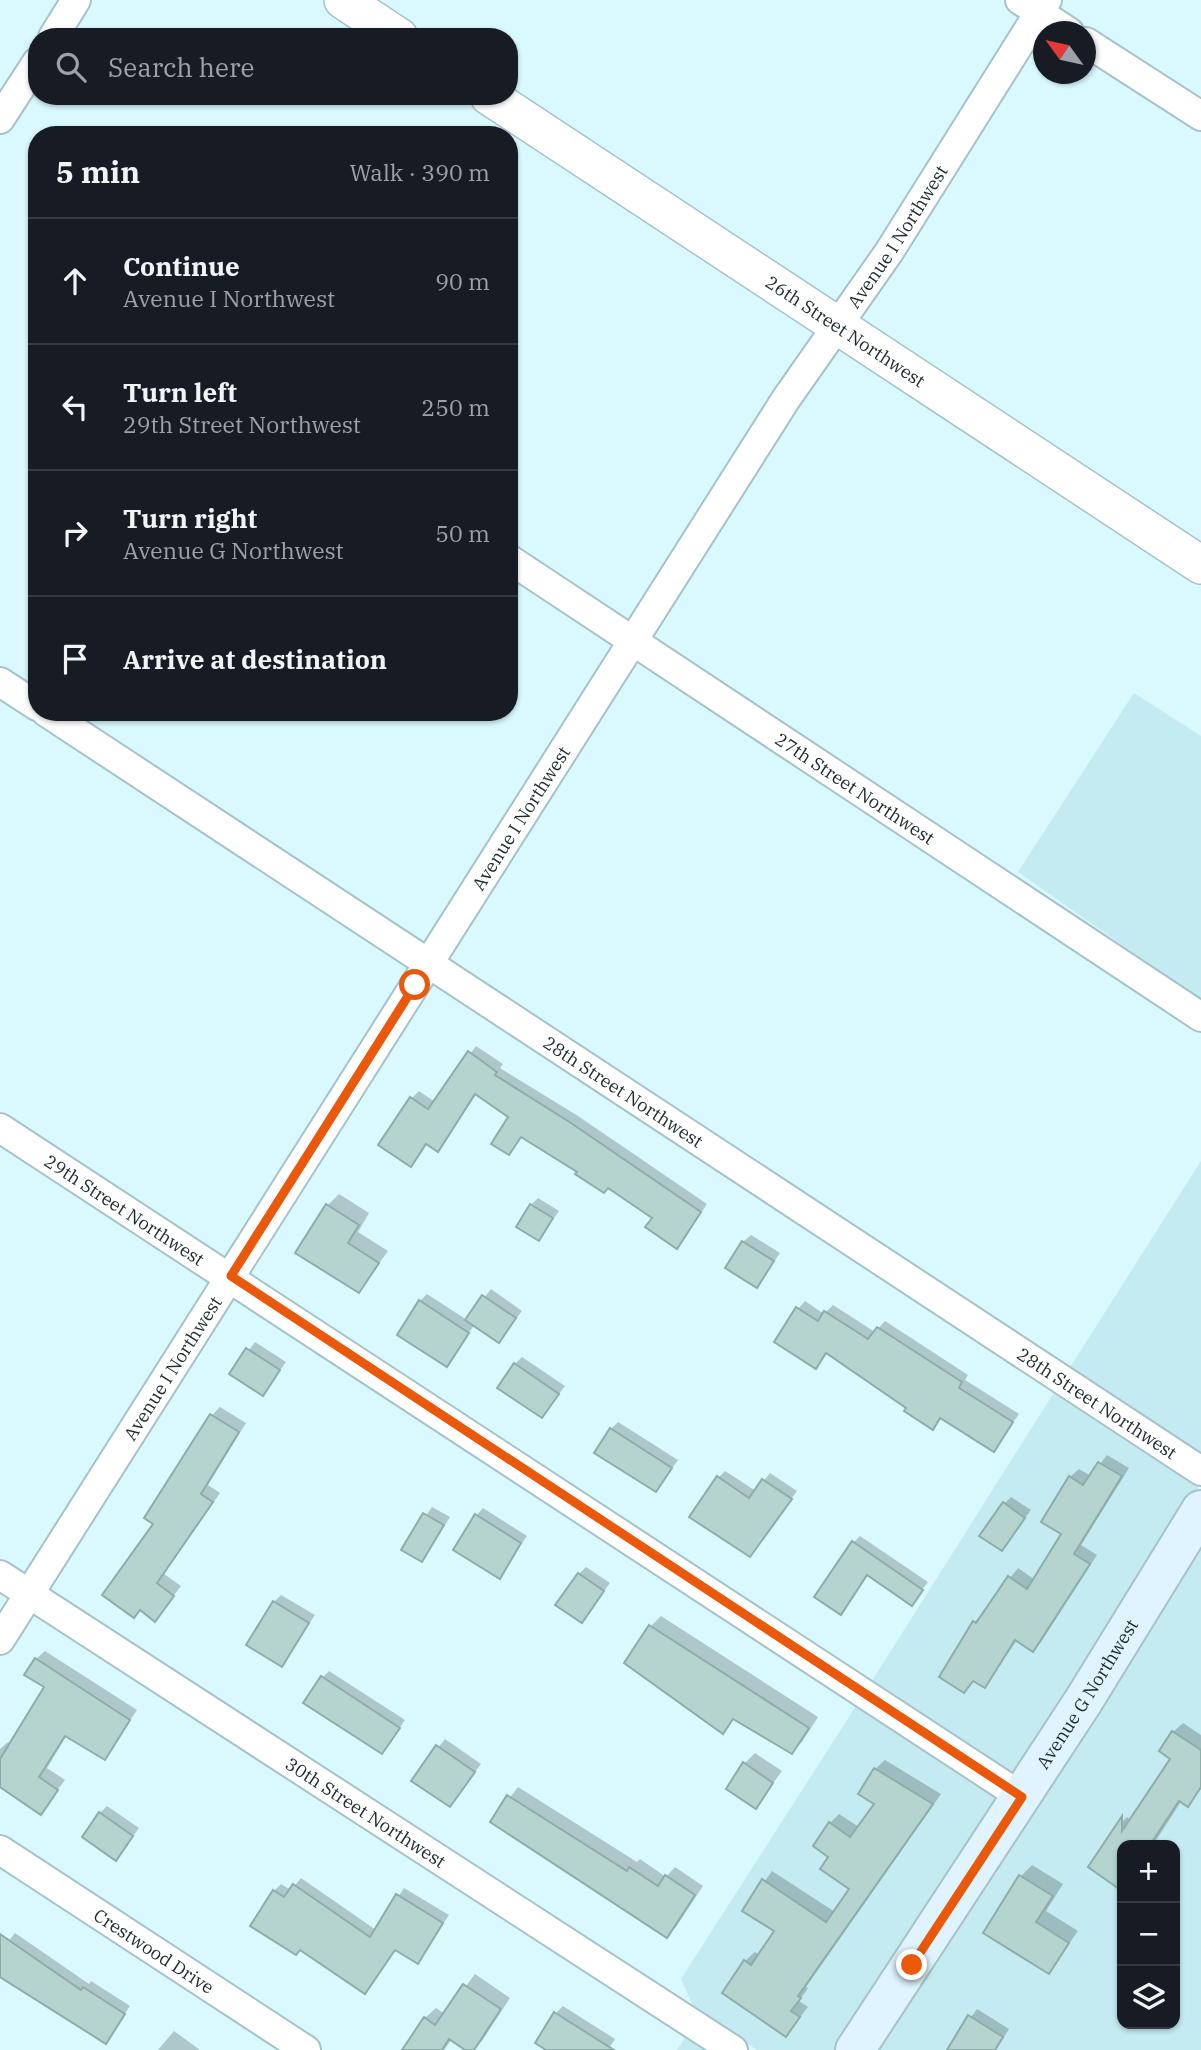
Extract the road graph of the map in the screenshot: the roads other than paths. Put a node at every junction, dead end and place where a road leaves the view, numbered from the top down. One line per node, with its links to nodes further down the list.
1 (76, 0): 5 (street)
2 (343, 0): 6 (street)
3 (1035, 4): 4 (street); 12 (street, Avenue I Northwest)
4 (1056, 21)
5 (59, 28)
6 (385, 28)
7 (1096, 48): 10 (street)
8 (28, 76): 11 (street)
9 (503, 105): 12 (street, 26th Street Northwest)
10 (1201, 116)
11 (0, 119)
12 (839, 326): 14 (street, 26th Street Northwest); 15 (street, Avenue I Northwest)
13 (518, 565): 15 (street, 27th Street Northwest)
14 (1201, 565)
15 (633, 642): 19 (street, Avenue I Northwest); 20 (street, 27th Street Northwest)
16 (0, 682): 17 (street)
17 (28, 700)
18 (60, 721): 19 (street, 28th Street Northwest)
19 (430, 963): 22 (street, Avenue I Northwest); 23 (street, 28th Street Northwest)
20 (1201, 1017)
21 (0, 1128): 22 (street, 29th Street Northwest)
22 (231, 1276): 26 (street, Avenue I Northwest); 28 (street, 29th Street Northwest)
23 (1201, 1471)
24 (1201, 1510): 28 (main road, Avenue G Northwest)
25 (0, 1575): 26 (street, 30th Street Northwest)
26 (29, 1594): 27 (street, Avenue I Northwest); 31 (street, 30th Street Northwest)
27 (0, 1640)
28 (1022, 1797): 32 (main road, Avenue G Northwest)
29 (0, 1850): 30 (street, Crestwood Drive)
30 (306, 2050)
31 (733, 2050)
32 (856, 2050)

